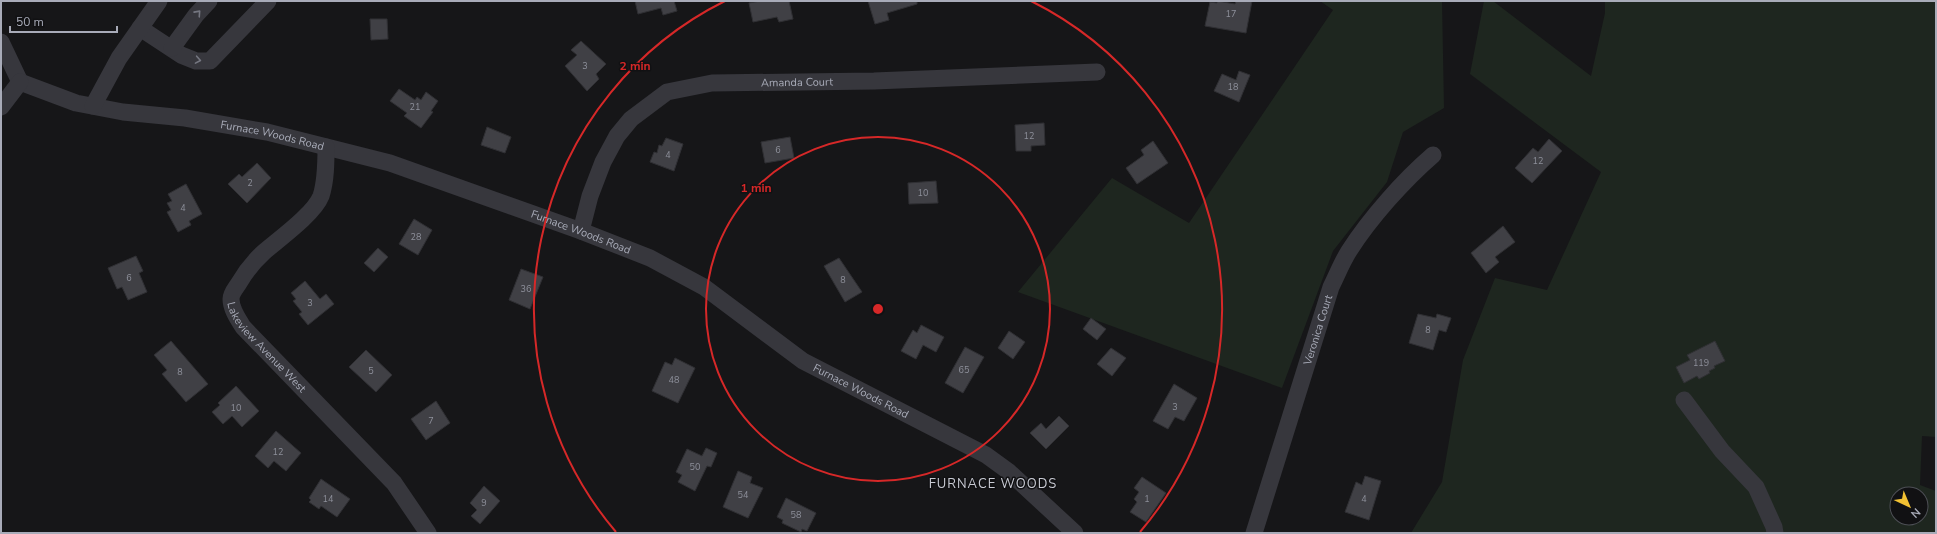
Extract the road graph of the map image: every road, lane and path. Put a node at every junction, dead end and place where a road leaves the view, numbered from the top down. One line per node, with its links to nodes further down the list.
1 (159, 1): 4 (street)
2 (209, 1): 6 (street, one-way to 2)
3 (268, 1): 6 (street, one-way to 3)
4 (140, 28): 6 (street); 9 (street)
5 (1, 42): 8 (street)
6 (172, 48)
7 (1097, 72): 13 (street, Amanda Court)
8 (20, 82): 9 (street, Furnace Woods Road); 10 (street)
9 (93, 106): 11 (street, Furnace Woods Road)
10 (1, 107)
11 (326, 147): 13 (street, Furnace Woods Road); 15 (street, Lakeview Avenue West)
12 (1433, 155): 17 (street, Veronica Court)
13 (581, 231): 16 (street, Furnace Woods Road)
14 (1684, 400): 18 (street)
15 (428, 533)
16 (1075, 533)
17 (1254, 533)
18 (1774, 533)

